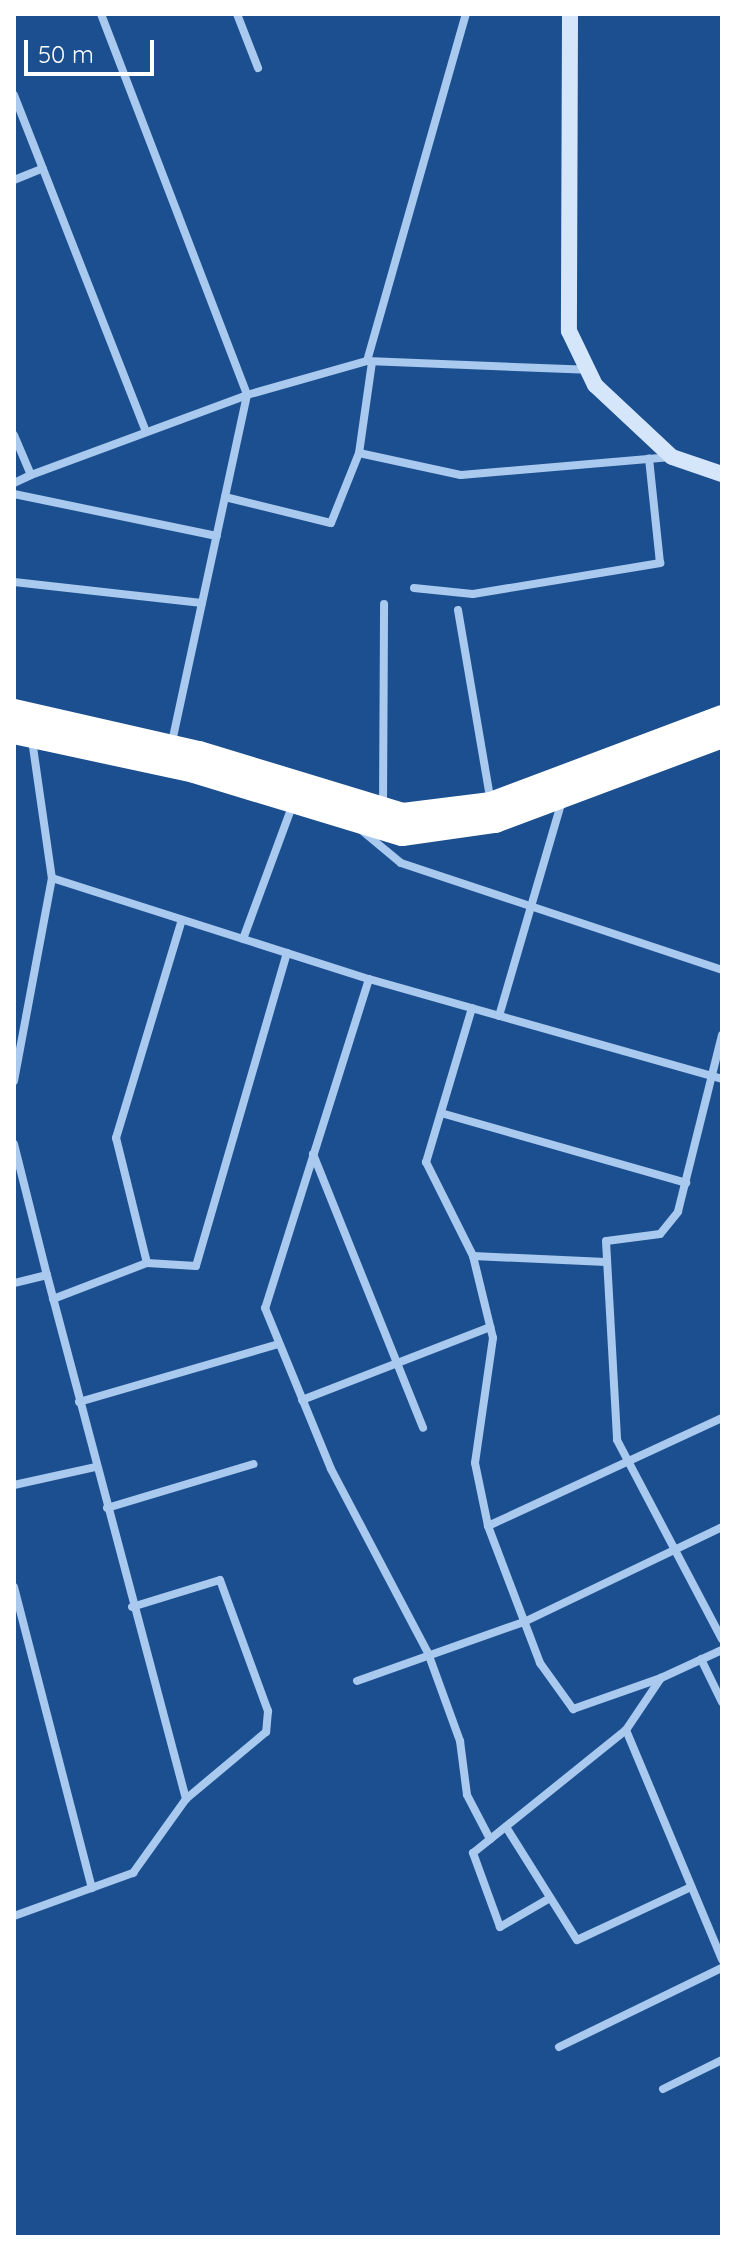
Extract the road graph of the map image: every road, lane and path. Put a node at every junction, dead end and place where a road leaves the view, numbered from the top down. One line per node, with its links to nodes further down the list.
1 (101, 14): 11 (street)
2 (237, 14): 5 (street)
3 (466, 14): 9 (street)
4 (570, 14): 10 (street)
5 (258, 68)
6 (14, 95): 7 (street)
7 (43, 168): 8 (street); 12 (street)
8 (14, 180)
9 (370, 362): 10 (street); 11 (street); 14 (street)
10 (588, 370): 15 (street)
11 (247, 395): 12 (street); 21 (street)
12 (146, 432): 18 (street)
13 (14, 435): 18 (street)
14 (359, 453): 16 (street); 21 (street)
15 (672, 457): 16 (street); 17 (street)
16 (649, 459): 24 (street)
17 (722, 474)
18 (31, 475): 19 (street)
19 (14, 483)
20 (14, 494): 22 (street)
21 (225, 497): 22 (street)
22 (217, 536): 25 (street)
23 (14, 582): 25 (street)
24 (414, 588)
25 (202, 603): 31 (street)
26 (384, 604): 35 (street)
27 (458, 610): 34 (street)
28 (722, 717): 34 (highway)
29 (24, 724): 31 (highway); 33 (highway); 37 (street)
30 (722, 736): 32 (highway)
31 (171, 747): 35 (highway)
32 (562, 799): 36 (highway); 38 (street)
33 (294, 802): 36 (highway); 40 (street)
34 (491, 804): 35 (highway)
35 (383, 810)
36 (347, 819): 38 (street)
37 (52, 878): 39 (street); 48 (street)
38 (532, 907): 42 (street); 45 (street)
39 (182, 920): 40 (street); 55 (street)
40 (243, 939): 41 (street)
41 (287, 953): 43 (street); 55 (street)
42 (722, 970)
43 (369, 979): 44 (street); 51 (street)
44 (472, 1008): 45 (street); 49 (street)
45 (499, 1016): 47 (street)
46 (722, 1035): 47 (street)
47 (717, 1078): 52 (street)
48 (14, 1081)
49 (441, 1113): 52 (street); 53 (street)
50 (14, 1144): 56 (street)
51 (313, 1153): 60 (street); 61 (street)
52 (686, 1183): 54 (street)
53 (473, 1256): 54 (street); 59 (street)
54 (606, 1262): 66 (street)
55 (147, 1263): 58 (street)
56 (47, 1275): 57 (street); 58 (street)
57 (14, 1283)
58 (53, 1299): 63 (street)
59 (490, 1327): 61 (street); 71 (street)
60 (278, 1344): 62 (street); 63 (street)
61 (397, 1362): 62 (street); 65 (street)
62 (302, 1400): 80 (street)
63 (79, 1402): 68 (street)
64 (722, 1418): 66 (street)
65 (423, 1428)
66 (626, 1459): 71 (street); 73 (street)
67 (254, 1464): 70 (street)
68 (96, 1467): 69 (street); 70 (street)
69 (14, 1485)
70 (107, 1508): 76 (street)
71 (488, 1526): 77 (street)
72 (722, 1527): 73 (street)
73 (673, 1550): 77 (street); 78 (street)
74 (222, 1575): 76 (street)
75 (14, 1587): 90 (street)
76 (131, 1605): 86 (street); 86 (street)
77 (524, 1622): 80 (street); 82 (street)
78 (722, 1639)
79 (722, 1650): 81 (street)
80 (428, 1653): 83 (street); 88 (street)
81 (701, 1659): 82 (street); 84 (street)
82 (661, 1678): 85 (street)
83 (357, 1681)
84 (722, 1702)
85 (626, 1730): 87 (street); 89 (street)
86 (186, 1799): 90 (street)
87 (506, 1827): 88 (street); 91 (street)
88 (490, 1839): 91 (street)
89 (691, 1887): 91 (street); 93 (street)
90 (92, 1888): 92 (street)
91 (550, 1898)
92 (14, 1916)
93 (718, 1946): 94 (street)
94 (722, 1960)
95 (722, 1968): 96 (street)
96 (559, 2047)
97 (722, 2060): 98 (street)
98 (663, 2089)

